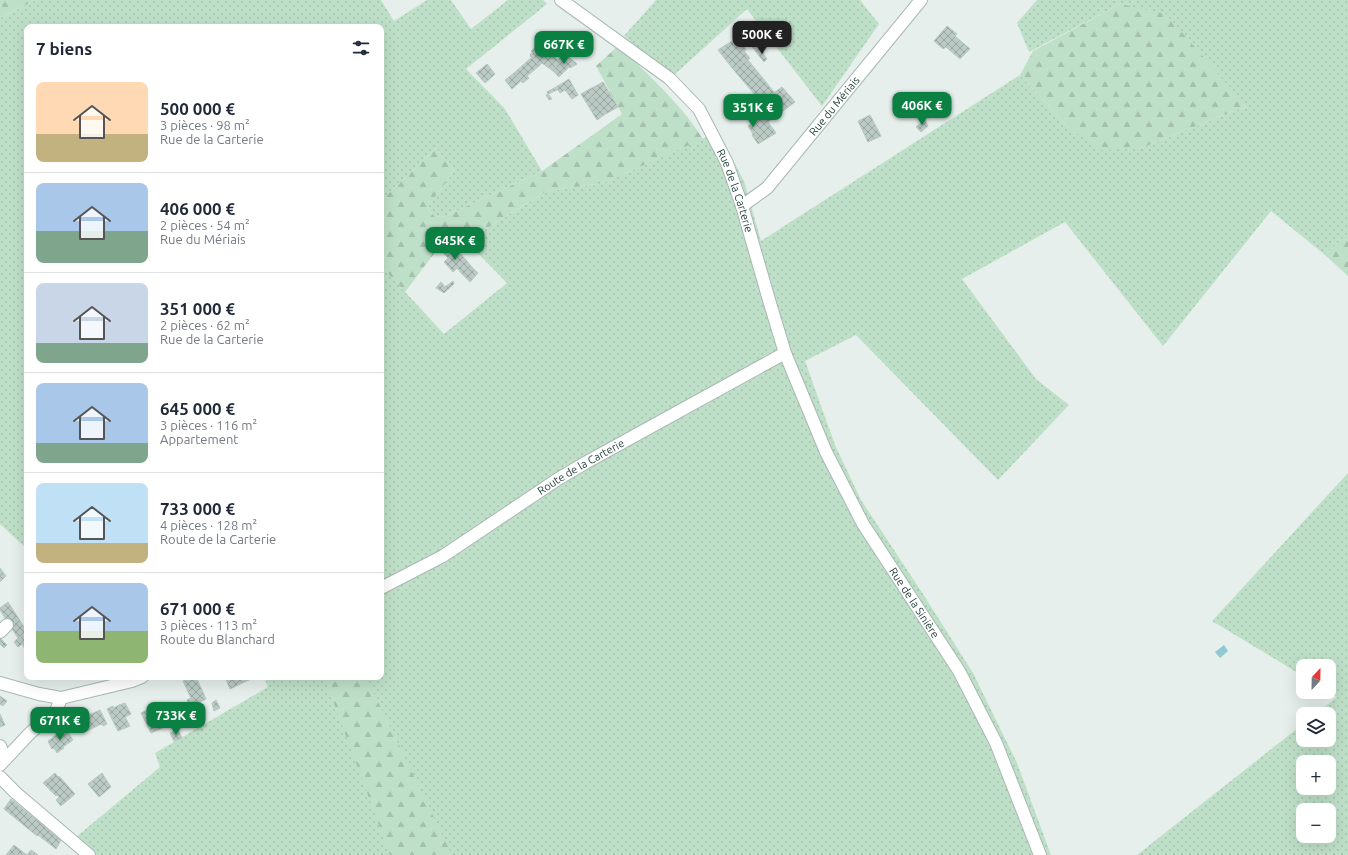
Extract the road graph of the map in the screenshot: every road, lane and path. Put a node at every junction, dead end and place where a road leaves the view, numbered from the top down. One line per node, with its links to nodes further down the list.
1 (562, 0): 3 (street, Rue de la Carterie)
2 (921, 0): 3 (street, Rue du Mériais)
3 (742, 206): 4 (street, Rue de la Carterie)
4 (785, 353): 5 (street, Route de la Carterie); 13 (street, Rue de la Sinière)
5 (384, 586)
6 (134, 680): 8 (street)
7 (0, 683): 8 (street)
8 (61, 698): 10 (street)
9 (0, 746): 10 (street)
10 (3, 761)
11 (0, 777): 12 (street)
12 (89, 855)
13 (1040, 855)

